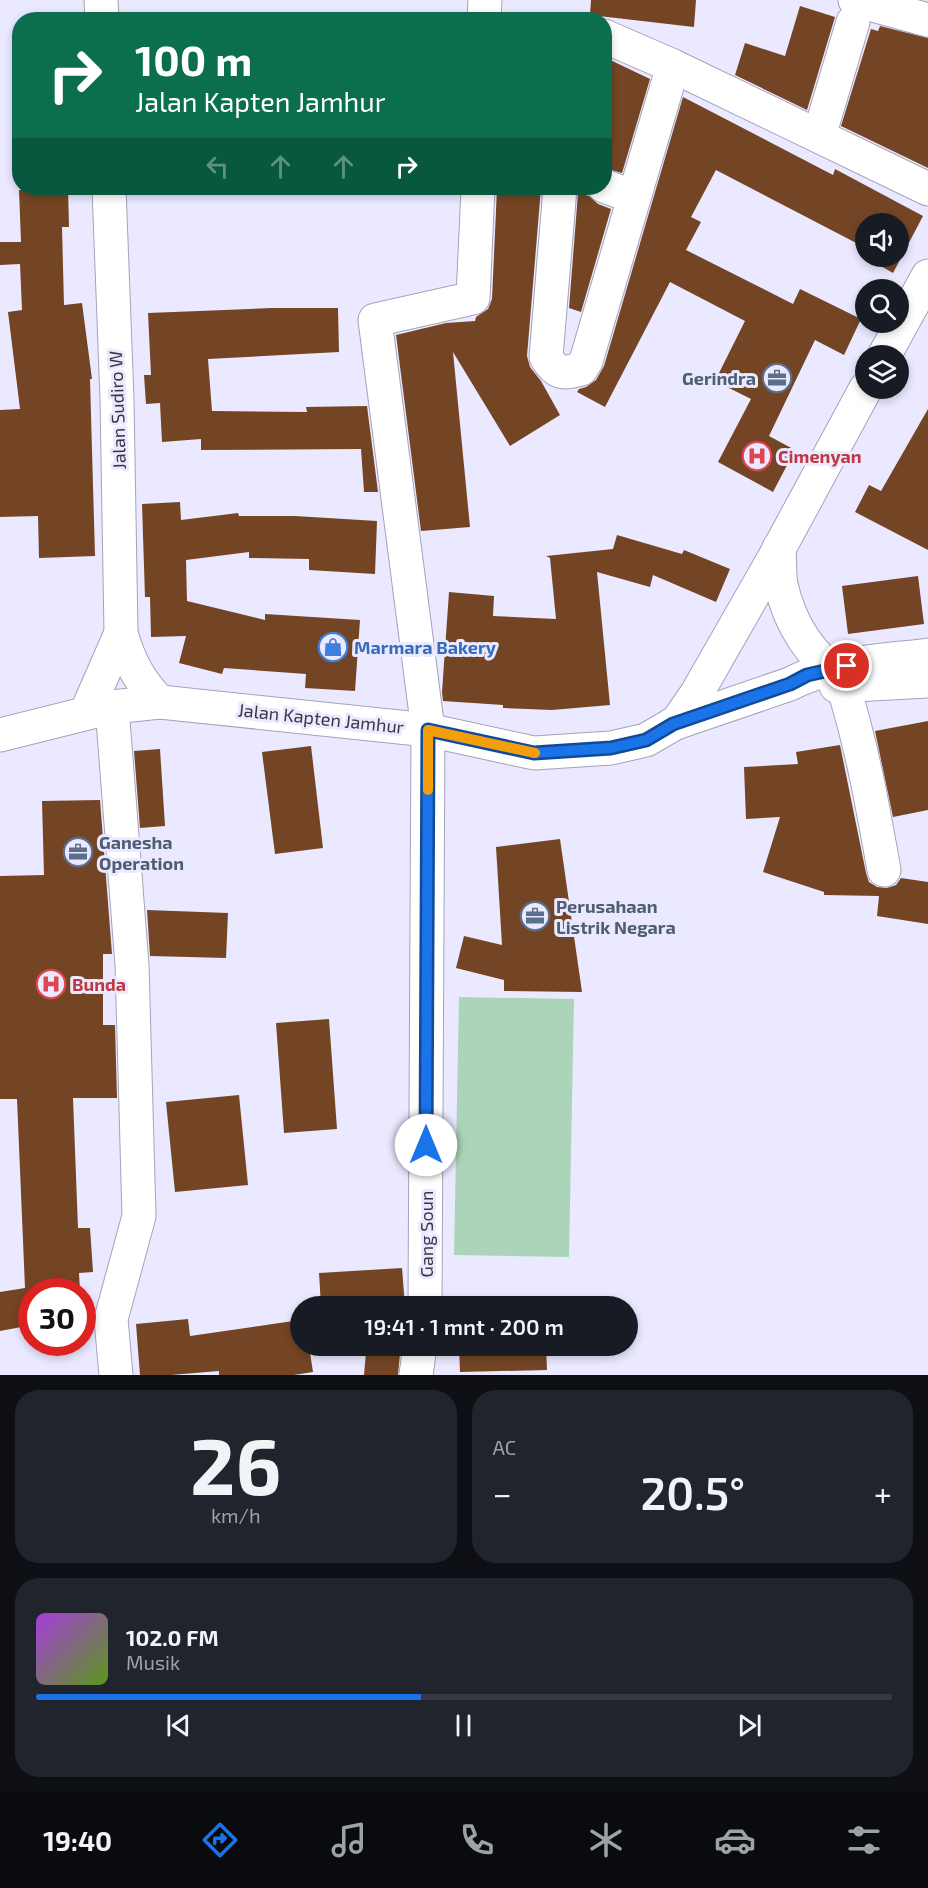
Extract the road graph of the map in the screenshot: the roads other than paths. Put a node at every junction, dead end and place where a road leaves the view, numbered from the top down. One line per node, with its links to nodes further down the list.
1 (854, 11): 2 (street); 5 (street)
2 (928, 20)
3 (612, 39): 4 (street)
4 (673, 66): 5 (street); 7 (street)
5 (819, 136): 6 (street)
6 (928, 189)
7 (619, 191): 10 (street)
8 (109, 195): 15 (street, Jalan Sudiro W)
9 (478, 195): 22 (street, Gang Soun)
10 (559, 195)
11 (928, 276): 12 (street)
12 (890, 345)
13 (860, 399): 14 (street, Jalan Kapten Jamhur)
14 (779, 548): 17 (street); 21 (street, Jalan Kapten Jamhur)
15 (121, 633): 19 (street); 20 (street)
16 (928, 655): 17 (street, Jalan Kapten Jamhur)
17 (843, 681): 18 (street, Jalan Kapten Jamhur); 21 (street, Jalan Kapten Jamhur); 24 (street)
18 (928, 681)
19 (160, 702): 20 (street, Jalan Kapten Jamhur); 22 (street, Jalan Kapten Jamhur)
20 (99, 710): 23 (street, Jalan Kapten Jamhur); 27 (street)
21 (673, 724): 22 (street, Jalan Kapten Jamhur)
22 (428, 730): 25 (street, Gang Soun)
23 (0, 735)
24 (884, 870)
25 (425, 1296)
26 (419, 1356): 28 (street)
27 (116, 1375)
28 (416, 1375)

